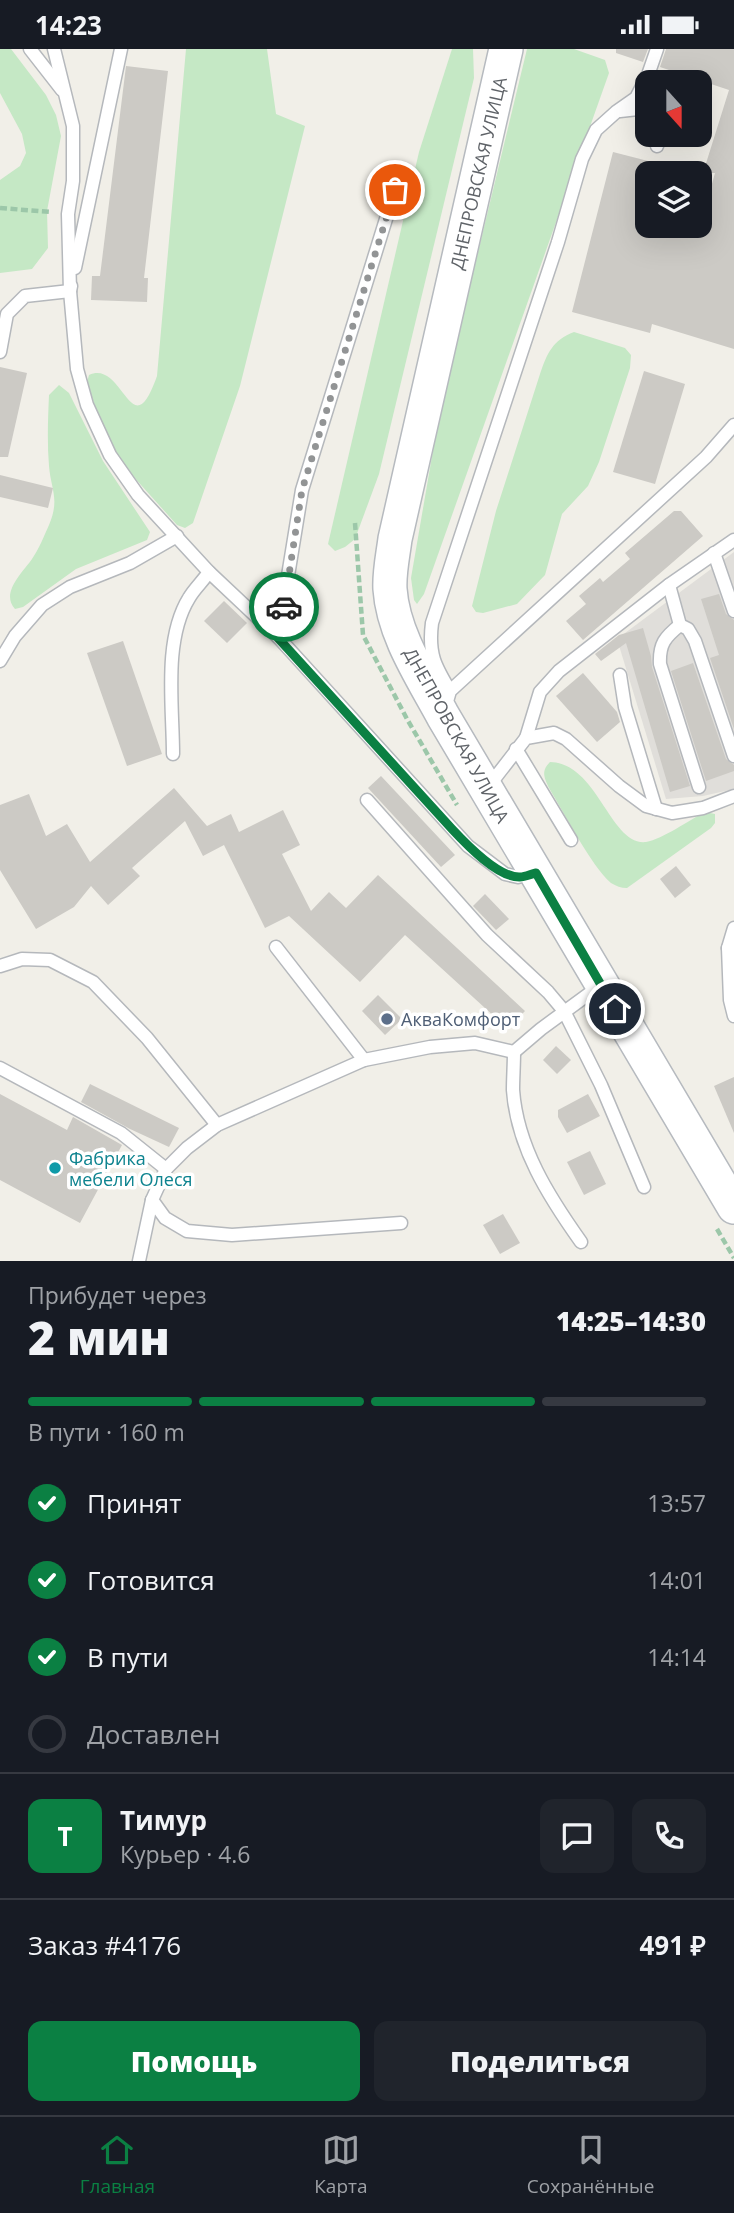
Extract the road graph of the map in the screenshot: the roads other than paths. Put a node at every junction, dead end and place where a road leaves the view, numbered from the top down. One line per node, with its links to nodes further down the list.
1 (30, 49): 6 (lane)
2 (54, 49): 6 (lane)
3 (121, 49): 10 (lane)
4 (506, 49): 23 (main road, ДНЕПРОВСКАЯ УЛИЦА)
5 (657, 49): 8 (lane)
6 (64, 93): 10 (lane)
7 (635, 109): 8 (lane)
8 (616, 112): 23 (lane)
9 (395, 190): 20 (lane)
10 (70, 291): 11 (lane); 13 (lane)
11 (0, 352)
12 (734, 425): 23 (lane)
13 (177, 536): 16 (lane); 21 (lane)
14 (734, 540): 15 (lane)
15 (714, 553): 17 (lane); 18 (lane)
16 (209, 572): 20 (lane); 26 (lane)
17 (669, 585): 19 (lane); 24 (lane)
18 (734, 611)
19 (680, 625): 27 (lane); 28 (lane)
20 (278, 638): 34 (lane)
21 (0, 661)
22 (620, 675): 32 (lane)
23 (446, 703): 29 (main road, ДНЕПРОВСКАЯ УЛИЦА)
24 (526, 738): 25 (lane); 32 (lane)
25 (516, 749): 29 (lane); 33 (lane)
26 (173, 754)
27 (734, 756)
28 (699, 787)
29 (487, 789): 34 (main road, ДНЕПРОВСКАЯ УЛИЦА)
30 (734, 796): 32 (lane)
31 (367, 800): 40 (lane)
32 (656, 809)
33 (571, 840)
34 (536, 873): 39 (main road, ДНЕПРОВСКАЯ УЛИЦА)
35 (734, 928): 37 (lane)
36 (276, 947): 43 (lane)
37 (731, 948): 41 (lane)
38 (0, 966): 45 (lane)
39 (601, 985): 40 (lane); 48 (main road, ДНЕПРОВСКАЯ УЛИЦА)
40 (564, 1011): 42 (lane); 47 (lane)
41 (734, 1016)
42 (514, 1052): 43 (lane); 51 (lane)
43 (365, 1060): 45 (lane)
44 (0, 1068): 46 (lane)
45 (217, 1125): 46 (lane)
46 (166, 1169): 49 (lane)
47 (643, 1187)
48 (732, 1198)
49 (152, 1200): 50 (lane); 52 (lane)
50 (401, 1223)
51 (581, 1242)
52 (139, 1261)

